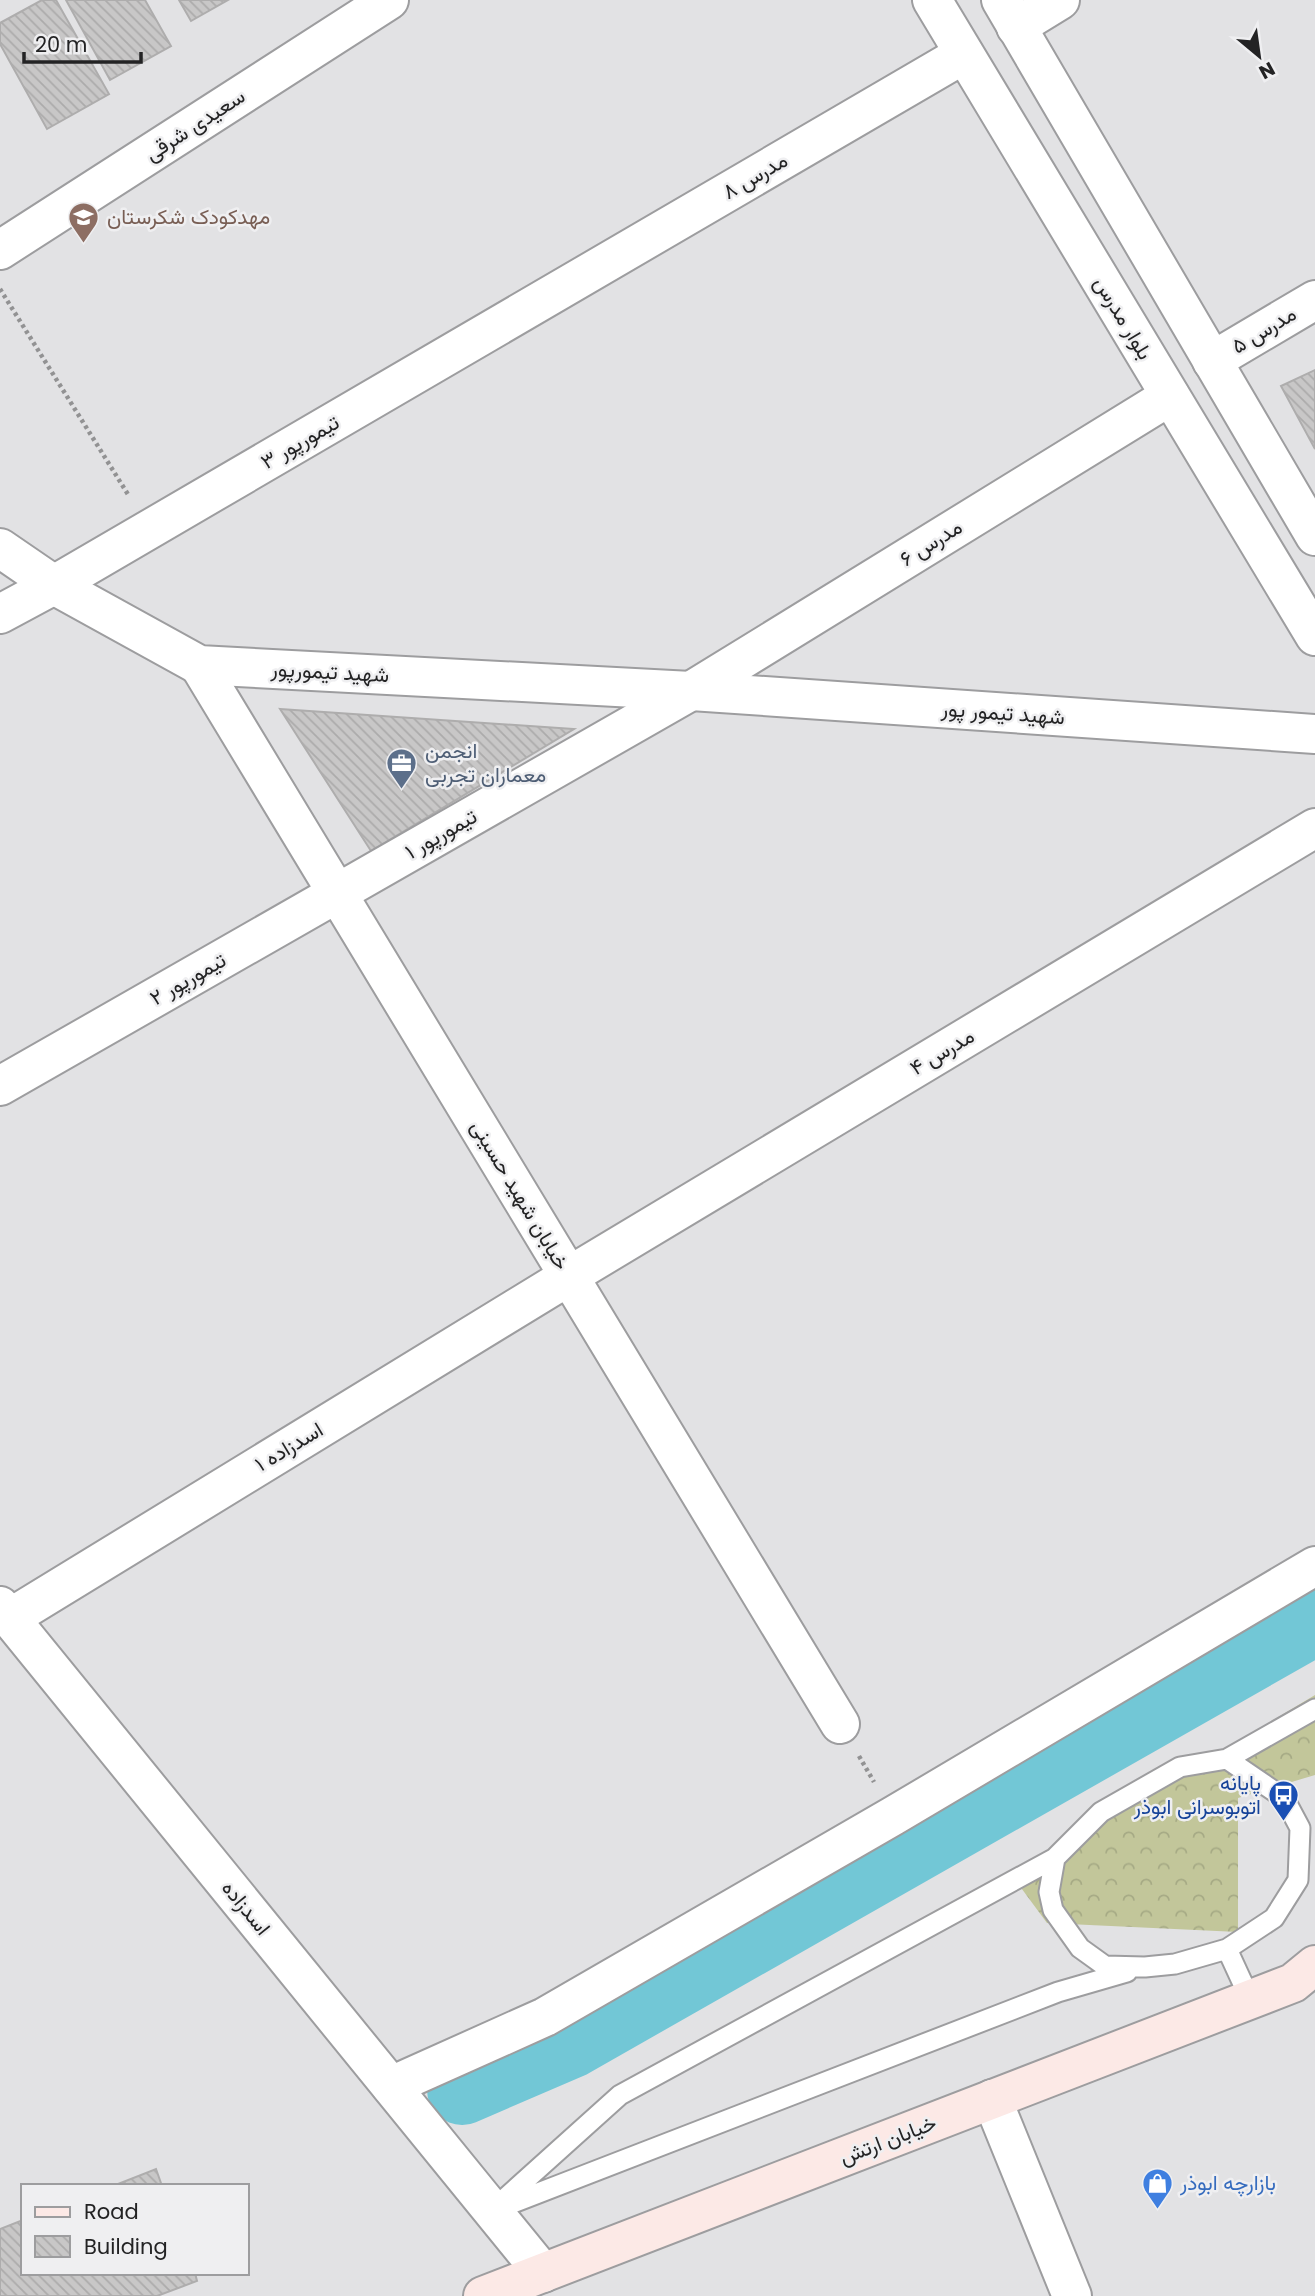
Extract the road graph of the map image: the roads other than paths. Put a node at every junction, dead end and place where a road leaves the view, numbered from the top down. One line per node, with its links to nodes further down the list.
1 (389, 0): 6 (street, سعیدی شرقی)
2 (932, 0): 5 (street, بلوار مدرس)
3 (1060, 0): 4 (street)
4 (1008, 13): 9 (street)
5 (964, 54): 7 (street, مدرس ۸); 10 (street, بلوار مدرس)
6 (0, 250)
7 (545, 299): 13 (street, تیمورپور ۳)
8 (1315, 300): 9 (street, مدرس ۵)
9 (1212, 361): 11 (street)
10 (1170, 396): 15 (street, بلوار مدرس); 17 (street, مدرس ۶)
11 (1315, 536)
12 (0, 548): 13 (street, شهید تیمورپور)
13 (54, 585): 14 (street, تیمورپور ۳); 16 (street, شهید تیمورپور)
14 (0, 614)
15 (1315, 636)
16 (199, 665): 17 (street, شهید تیمورپور); 20 (street, خیابان شهید حسینی)
17 (691, 691): 18 (street, شهید تیمور پور); 20 (street, تیمورپور ۱)
18 (1315, 734)
19 (1315, 828): 22 (street, مدرس ۴)
20 (337, 893): 21 (street, تیمورپور ۲); 22 (street, خیابان شهید حسینی)
21 (0, 1086)
22 (569, 1276): 24 (street, اسدزاده ۱); 26 (street, خیابان شهید حسینی)
23 (1315, 1566): 35 (street)
24 (5, 1612): 35 (street, اسدزاده)
25 (1315, 1709): 27 (lane)
26 (840, 1724)
27 (1227, 1759): 29 (lane); 30 (lane)
28 (1315, 1857): 30 (lane)
29 (1055, 1858): 32 (lane); 37 (lane)
30 (1298, 1880): 31 (lane)
31 (1227, 1949): 32 (lane); 34 (lane)
32 (1145, 1967): 37 (lane)
33 (1308, 1976): 34 (main road, خیابان ارتش)
34 (1250, 1999): 36 (main road, خیابان ارتش)
35 (391, 2086): 37 (street, اسدزاده)
36 (992, 2099): 38 (main road, خیابان ارتش); 40 (street)
37 (492, 2211): 38 (street, اسدزاده)
38 (543, 2273): 39 (main road, خیابان ارتش)
39 (483, 2296)
40 (1072, 2296)

